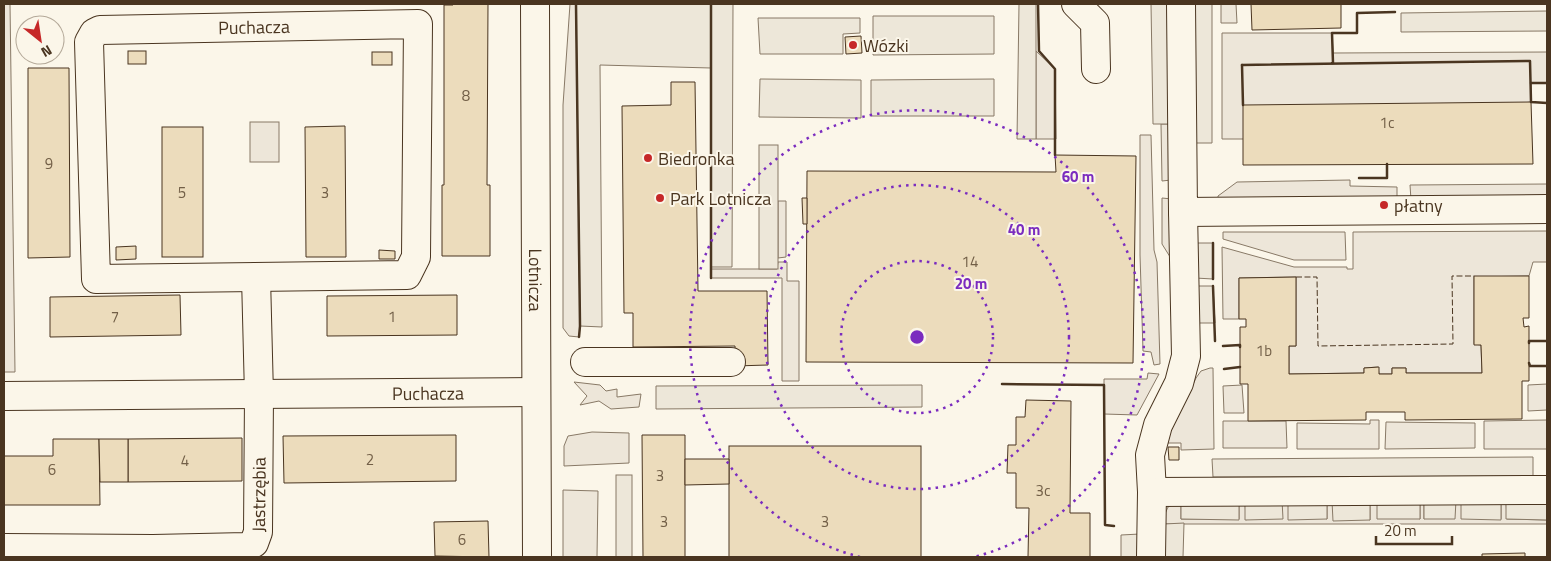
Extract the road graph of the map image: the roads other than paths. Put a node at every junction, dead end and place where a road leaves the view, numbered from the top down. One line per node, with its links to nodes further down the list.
1 (536, 4): 10 (street, Lotnicza)
2 (1076, 4): 4 (street)
3 (1181, 4): 6 (street)
4 (1096, 69)
5 (1547, 209): 6 (street)
6 (1183, 212): 14 (street)
7 (256, 278): 7 (street, Puchacza); 11 (street)
8 (585, 362): 9 (street)
9 (731, 362)
10 (536, 392): 11 (street, Puchacza); 17 (street, Lotnicza)
11 (259, 395): 12 (street, Puchacza); 16 (street, Jastrzębia)
12 (4, 396)
13 (1547, 490): 14 (street)
14 (1152, 492): 18 (street)
15 (4, 548): 16 (street)
16 (153, 553)
17 (537, 557)
18 (1152, 557)

